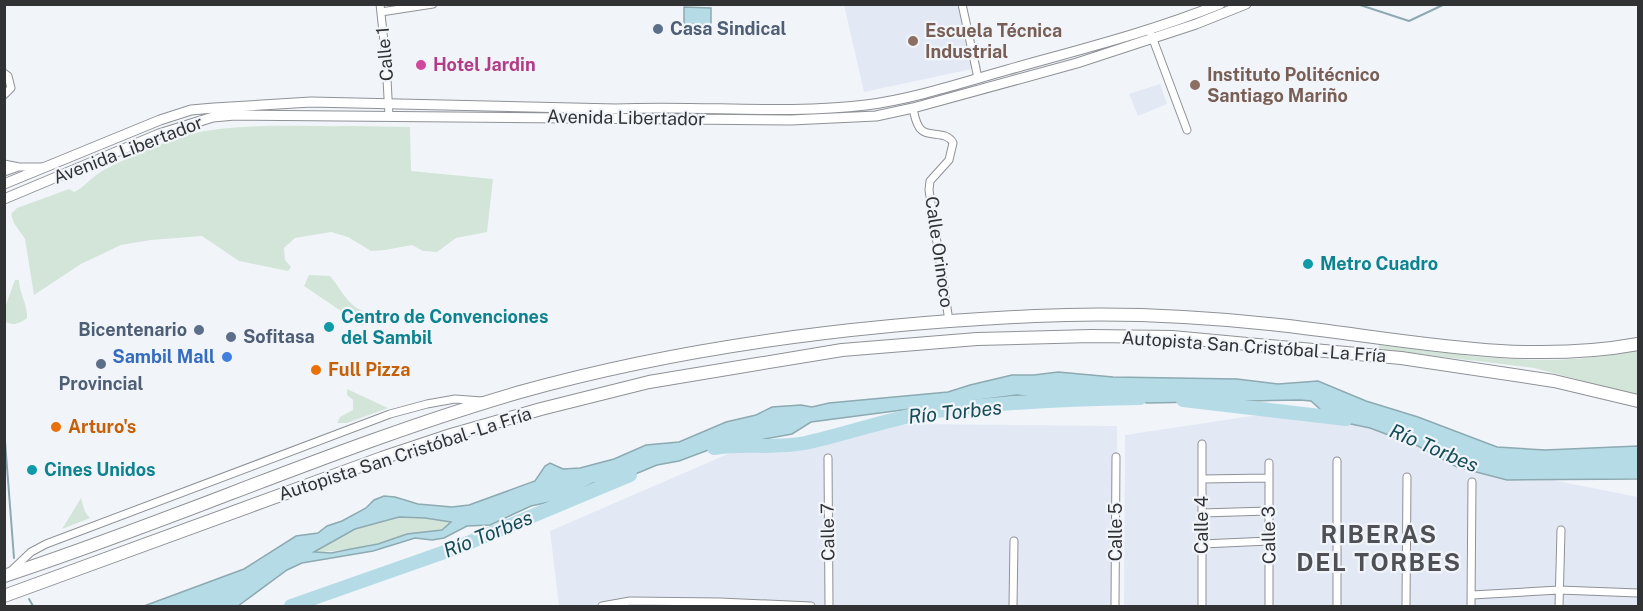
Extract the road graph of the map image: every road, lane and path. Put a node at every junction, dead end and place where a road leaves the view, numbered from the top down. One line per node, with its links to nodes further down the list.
1 (433, 4): 5 (street)
2 (962, 4): 8 (street)
3 (1220, 4): 6 (main road, Avenida Libertador)
4 (1246, 4): 6 (main road, Avenida Libertador)
5 (380, 8): 10 (street, Calle 1)
6 (1151, 34): 8 (main road, Avenida Libertador); 11 (main road, Avenida Libertador); 13 (street)
7 (4, 72): 9 (street)
8 (978, 78): 10 (main road, Avenida Libertador)
9 (4, 95)
10 (389, 104): 12 (street, Calle 1); 16 (main road, Avenida Libertador)
11 (912, 108): 12 (main road, Avenida Libertador); 20 (street, Calle Orinoco)
12 (389, 116): 19 (main road, Avenida Libertador)
13 (1187, 129)
14 (4, 164): 15 (street)
15 (18, 167): 16 (street); 17 (street)
16 (47, 167): 18 (main road, Avenida Libertador)
17 (4, 172)
18 (4, 184)
19 (4, 199)
20 (949, 321): 21 (highway, Autopista San Cristóbal - La Fría); 23 (highway, Autopista San Cristóbal - La Fría)
21 (1638, 344)
22 (1638, 401): 43 (highway, Autopista San Cristóbal - La Fría)
23 (490, 402): 39 (highway, Autopista San Cristóbal - La Fría); 39 (street)
24 (1202, 444): 31 (street, Calle 4)
25 (1116, 457): 48 (street, Calle 5)
26 (828, 458): 46 (street, Calle 7)
27 (1337, 461): 51 (street)
28 (1269, 463): 30 (street, Calle 3)
29 (1407, 477): 52 (street)
30 (1268, 478): 31 (street); 33 (street, Calle 3)
31 (1202, 479): 34 (street, Calle 4)
32 (1472, 482): 42 (street)
33 (1268, 511): 34 (street); 37 (street, Calle 3)
34 (1202, 513): 38 (street, Calle 4)
35 (1561, 530): 40 (street)
36 (1014, 541): 47 (street)
37 (1269, 542): 38 (street); 50 (street, Calle 3)
38 (1202, 544): 49 (street, Calle 4)
39 (5, 575)
40 (1559, 590): 41 (street); 42 (street); 54 (street)
41 (1638, 593)
42 (1472, 595): 53 (street)
43 (4, 596)
44 (602, 606): 45 (street)
45 (811, 606)
46 (829, 606)
47 (1013, 606)
48 (1115, 606)
49 (1202, 606)
50 (1269, 606)
51 (1337, 606)
52 (1406, 606)
53 (1471, 606)
54 (1559, 606)

